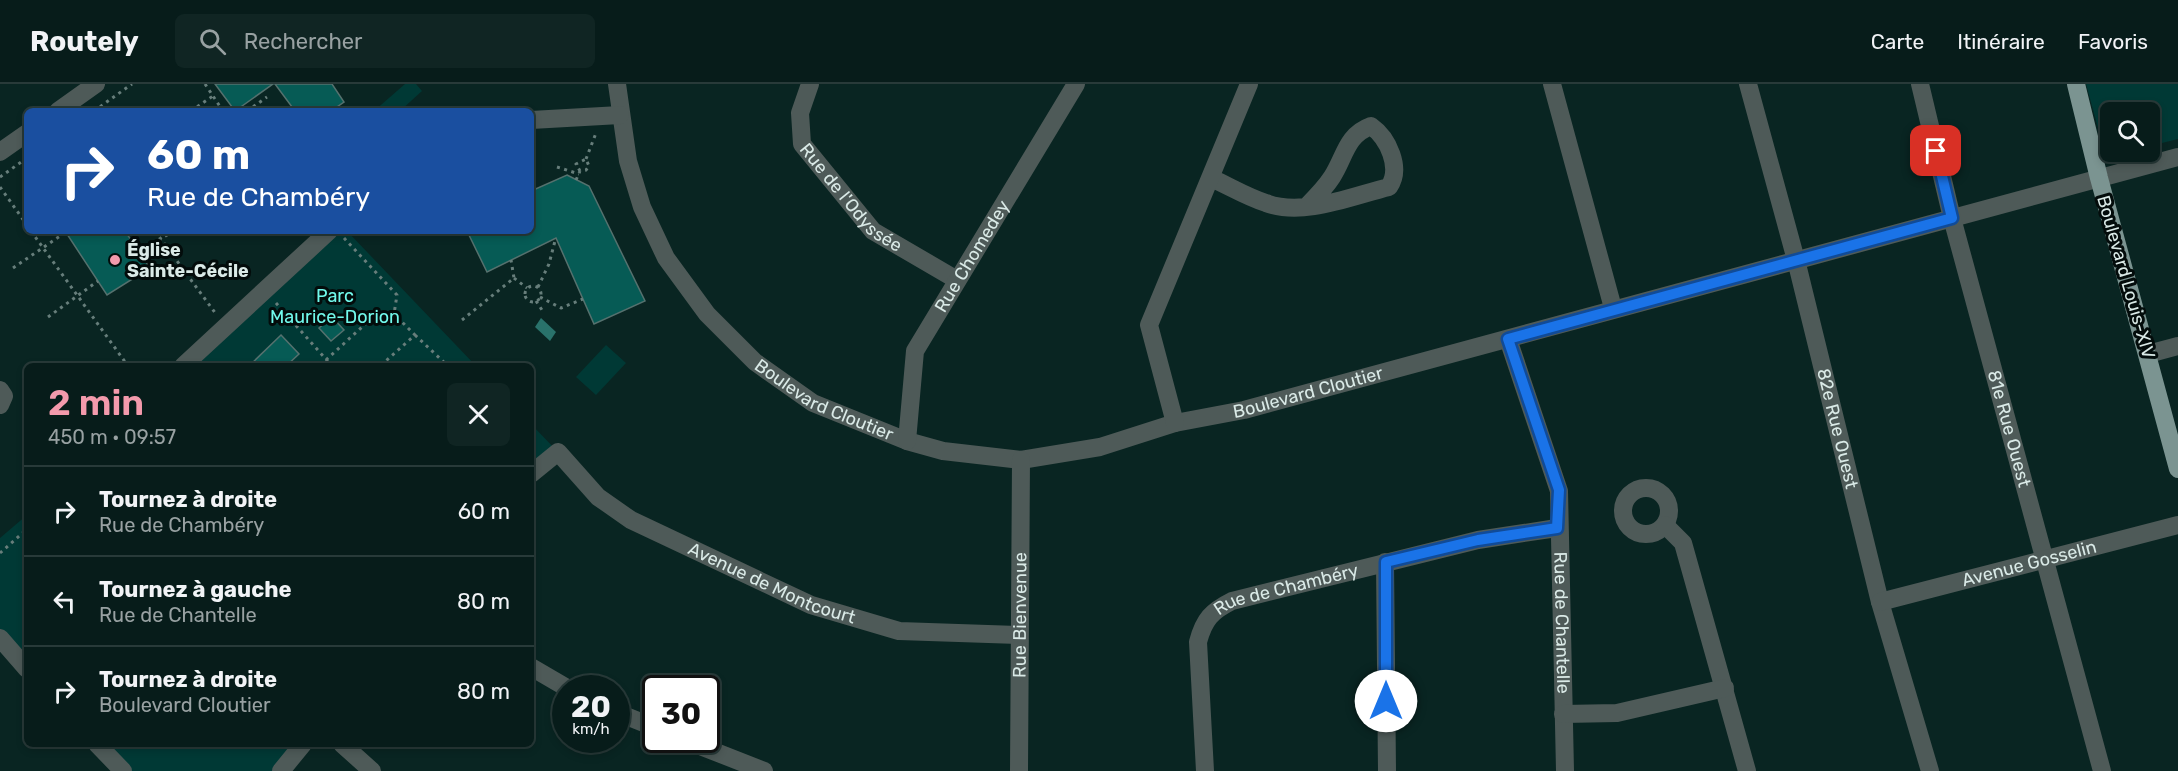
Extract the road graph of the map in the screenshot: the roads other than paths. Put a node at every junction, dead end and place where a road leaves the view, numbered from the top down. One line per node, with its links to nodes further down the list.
1 (96, 84): 10 (street)
2 (617, 84): 11 (street, Boulevard Cloutier)
3 (810, 84): 22 (street, Rue de l'Odyssée)
4 (1076, 84): 22 (street, Rue Chomedey)
5 (1249, 84): 16 (street)
6 (1552, 84): 23 (street)
7 (1748, 84): 21 (street, 82e Rue Ouest)
8 (1920, 84): 19 (street, 81e Rue Ouest)
9 (2076, 84): 17 (main road, Boulevard Louis-XIV)
10 (62, 108)
11 (612, 115): 12 (street); 31 (street, Boulevard Cloutier)
12 (534, 120)
13 (24, 135): 14 (street)
14 (0, 152)
15 (2178, 156): 17 (street, Boulevard Cloutier)
16 (1211, 178): 18 (street); 30 (street)
17 (2099, 178): 19 (street, Boulevard Cloutier); 26 (main road, Boulevard Louis-XIV)
18 (1307, 206): 18 (street)
19 (1952, 218): 21 (street, Boulevard Cloutier); 38 (street, 81e Rue Ouest)
20 (326, 234): 27 (street)
21 (1796, 260): 23 (street, Boulevard Cloutier); 40 (street, 82e Rue Ouest)
22 (957, 280): 31 (street, Rue Chomedey)
23 (1613, 308): 24 (street, Boulevard Cloutier)
24 (1508, 339): 30 (street, Boulevard Cloutier); 37 (street, Rue de Chantelle)
25 (2178, 346): 26 (street)
26 (2148, 354): 33 (main road, Boulevard Louis-XIV)
27 (186, 363)
28 (0, 390): 29 (street)
29 (0, 405)
30 (1175, 423): 32 (street, Boulevard Cloutier)
31 (907, 441): 32 (street, Boulevard Cloutier)
32 (1021, 460): 41 (street, Rue Bienvenue)
33 (2178, 469)
34 (534, 472): 41 (street, Avenue de Montcourt)
35 (1665, 525): 46 (street)
36 (2178, 525): 38 (street, Avenue Gosselin)
37 (1557, 528): 39 (street, Rue de Chambéry); 47 (street, Rue de Chantelle)
38 (2045, 559): 40 (street, Avenue Gosselin); 62 (street, 81e Rue Ouest)
39 (1386, 562): 57 (street, Rue de Chambéry); 58 (street)
40 (1880, 602): 61 (street, 82e Rue Ouest)
41 (1019, 635): 56 (street, Rue Bienvenue)
42 (0, 638): 43 (street)
43 (24, 666)
44 (534, 670): 45 (street)
45 (552, 680)
46 (1725, 688): 47 (street); 60 (street)
47 (1563, 714): 59 (street, Rue de Chantelle)
48 (100, 747): 52 (street)
49 (301, 747): 53 (street)
50 (345, 747): 54 (street)
51 (718, 753): 55 (street)
52 (123, 771)
53 (281, 771)
54 (372, 771)
55 (764, 771)
56 (1019, 771)
57 (1204, 771)
58 (1387, 771)
59 (1565, 771)
60 (1746, 771)
61 (1930, 771)
62 (2102, 771)

